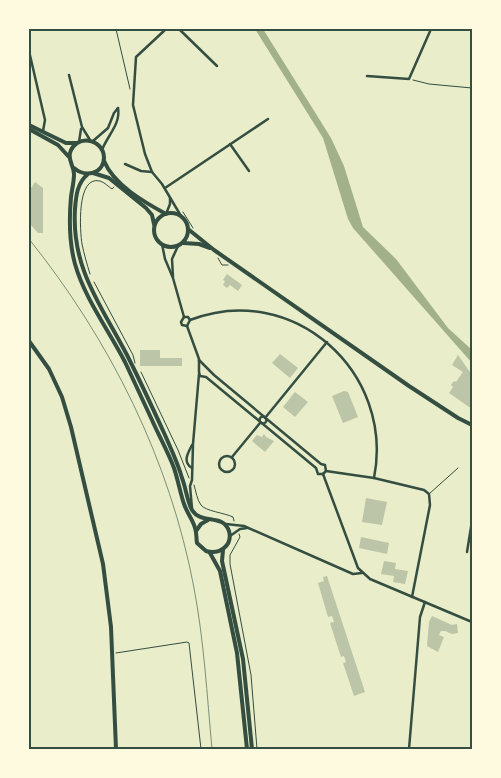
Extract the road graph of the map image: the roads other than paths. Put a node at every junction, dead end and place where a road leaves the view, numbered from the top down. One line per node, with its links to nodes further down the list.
1 (166, 29): 22 (street)
2 (179, 29): 5 (street)
3 (431, 29): 7 (street)
4 (29, 51): 12 (street)
5 (217, 66)
6 (69, 75): 10 (street)
7 (367, 76)
8 (268, 119): 15 (street)
9 (29, 125): 12 (main road)
10 (82, 127): 13 (street); 14 (street)
11 (29, 129): 17 (main road)
12 (43, 131): 14 (main road)
13 (92, 141): 14 (main road); 16 (main road); 16 (street)
14 (78, 142): 17 (main road)
15 (230, 144): 21 (street); 25 (street)
16 (102, 150): 18 (main road)
17 (70, 157): 20 (main road)
18 (104, 160): 23 (main road); 27 (main road)
19 (125, 164): 22 (street)
20 (74, 168): 24 (main road); 65 (main road)
21 (249, 171)
22 (152, 172): 25 (street)
23 (93, 173): 24 (main road); 29 (main road)
24 (88, 174): 60 (main road)
25 (165, 188): 26 (street)
26 (170, 196): 27 (street); 28 (street)
27 (166, 214): 28 (main road); 29 (main road)
28 (180, 216): 30 (main road)
29 (155, 226): 31 (main road)
30 (188, 229): 32 (main road); 33 (main road)
31 (162, 244): 32 (main road); 34 (street)
32 (180, 244): 33 (main road); 34 (street)
33 (214, 250): 49 (main road)
34 (173, 278): 35 (street)
35 (184, 317): 36 (street); 37 (street)
36 (190, 320): 37 (street); 39 (street)
37 (187, 326): 40 (street)
38 (29, 341): 74 (main road)
39 (327, 342): 47 (street); 58 (street)
40 (199, 359): 41 (street); 42 (street)
41 (206, 366): 42 (street); 43 (street)
42 (200, 368): 44 (street)
43 (210, 372): 45 (street); 47 (street)
44 (199, 374): 45 (street); 46 (street)
45 (206, 378): 46 (street); 48 (street)
46 (198, 386): 50 (street)
47 (265, 418): 48 (street); 52 (street)
48 (260, 423): 51 (street); 53 (street)
49 (472, 425)
50 (193, 444): 55 (street); 55 (street)
51 (232, 457): 51 (street)
52 (321, 464): 53 (street); 56 (street)
53 (316, 468): 57 (street)
54 (458, 468): 59 (lane)
55 (193, 469): 60 (street)
56 (326, 471): 57 (street); 58 (street)
57 (323, 474): 70 (street)
58 (374, 478): 59 (street)
59 (429, 494): 71 (street)
60 (192, 509): 61 (main road)
61 (208, 520): 63 (main road); 65 (main road)
62 (472, 521): 69 (street)
63 (225, 524): 64 (street); 66 (main road)
64 (251, 528): 66 (street); 70 (street)
65 (196, 531): 68 (main road)
66 (230, 537): 67 (main road)
67 (222, 550): 68 (main road); 76 (main road)
68 (210, 552): 75 (main road)
69 (467, 552)
70 (362, 573): 71 (street)
71 (412, 597): 72 (street)
72 (425, 602): 73 (street); 77 (street)
73 (472, 622)
74 (116, 749)
75 (247, 749)
76 (252, 749)
77 (409, 749)

